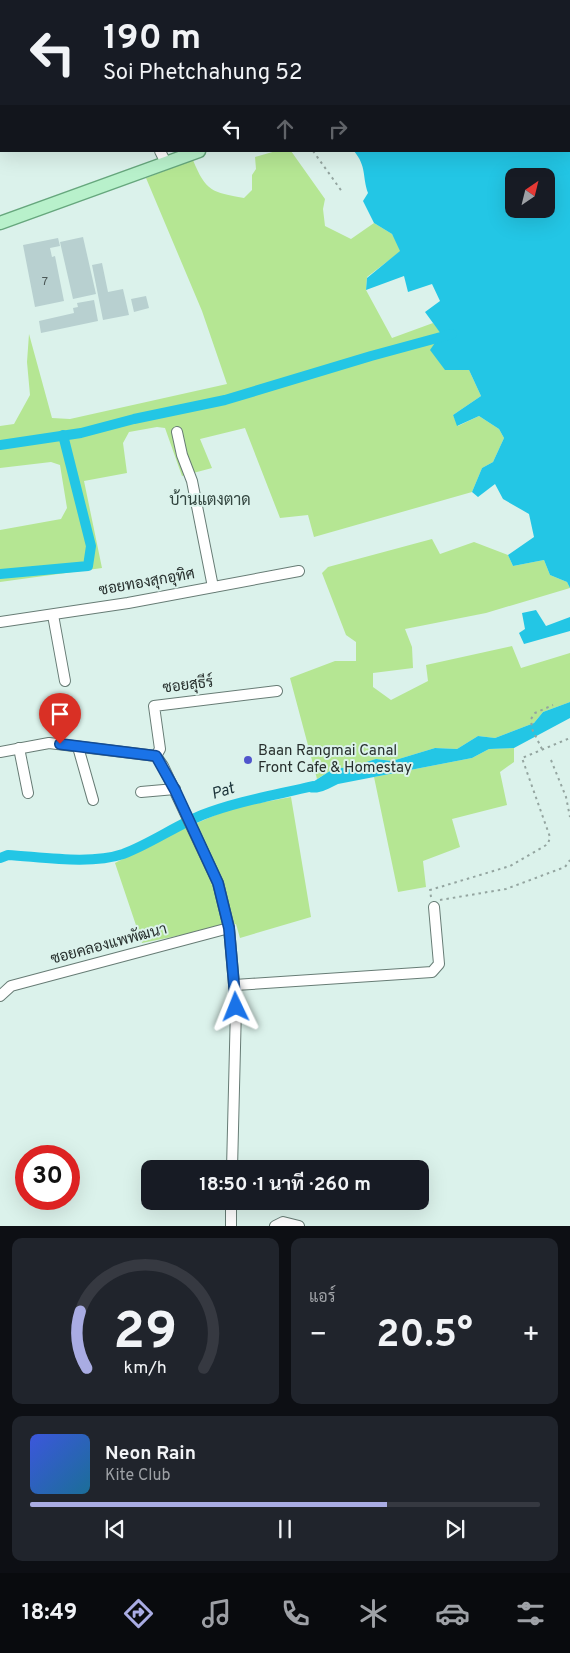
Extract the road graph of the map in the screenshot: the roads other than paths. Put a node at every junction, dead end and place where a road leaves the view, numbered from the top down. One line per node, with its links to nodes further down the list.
1 (192, 152): 2 (main road)
2 (163, 157): 3 (main road)
3 (0, 223)
4 (177, 432): 6 (street)
5 (299, 571): 6 (street, ซอยทองสุกอุทิศ)
6 (213, 587): 7 (street, ซอยทองสุกอุทิศ)
7 (52, 615): 8 (street, ซอยทองสุกอุทิศ); 9 (street)
8 (0, 622)
9 (66, 681)
10 (277, 691): 14 (street, ซอยสุธีร์)
11 (78, 747): 12 (street); 14 (street); 18 (street)
12 (19, 748): 13 (street); 17 (street)
13 (0, 752)
14 (156, 756): 15 (street)
15 (175, 790): 16 (street); 20 (street)
16 (141, 792)
17 (28, 793)
18 (93, 800)
19 (434, 907): 21 (street)
20 (229, 928): 21 (street); 22 (street, ซอยคลองแพพัฒนา)
21 (236, 985): 23 (street)
22 (0, 996)
23 (232, 1160)
24 (231, 1210): 25 (street)
25 (231, 1226)
26 (275, 1226): 27 (street)
27 (299, 1226)

